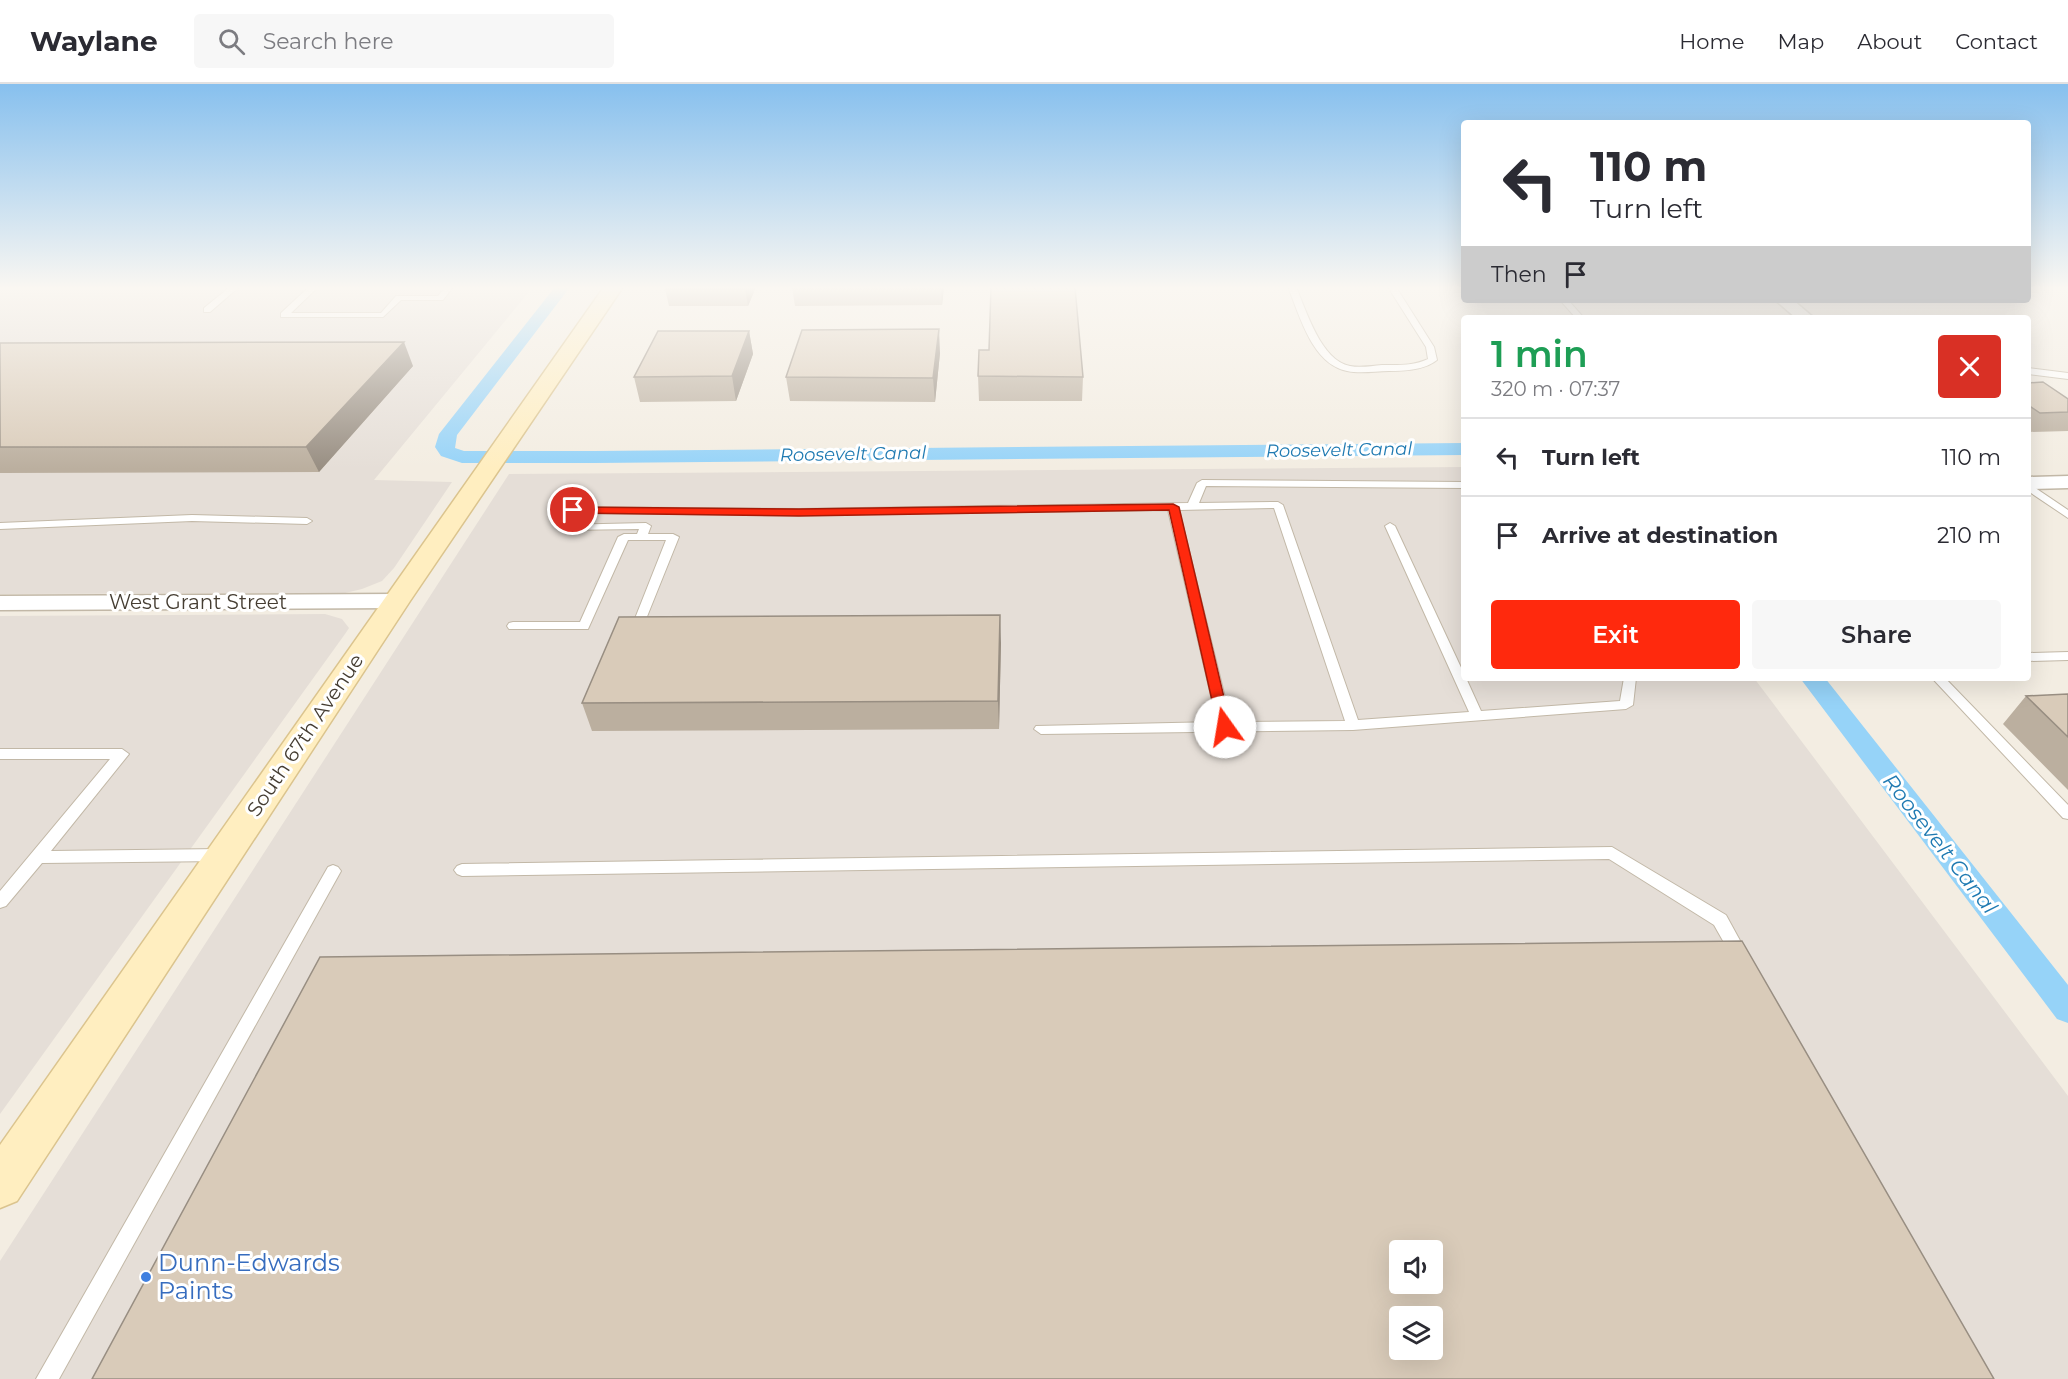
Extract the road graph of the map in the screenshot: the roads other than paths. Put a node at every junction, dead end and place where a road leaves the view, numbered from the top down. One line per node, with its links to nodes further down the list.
1 (572, 347): 21 (main road, South 67th Avenue)
2 (1321, 347): 3 (lane)
3 (1430, 347)
4 (2031, 371): 5 (lane)
5 (2068, 376)
6 (2068, 482): 8 (street)
7 (1271, 484): 9 (lane); 11 (lane); 13 (lane)
8 (2031, 484)
9 (1461, 485)
10 (2031, 486): 15 (lane)
11 (1278, 505): 13 (lane); 30 (lane)
12 (1173, 507): 13 (lane); 14 (lane); 31 (lane)
13 (1192, 507)
14 (573, 510)
15 (2068, 515)
16 (307, 521): 17 (lane)
17 (0, 526)
18 (1390, 526): 29 (lane)
19 (564, 527): 20 (lane)
20 (641, 537): 23 (lane); 24 (lane)
21 (396, 601): 22 (street, West Grant Street); 35 (main road, South 67th Avenue)
22 (0, 603)
23 (513, 626)
24 (638, 626)
25 (2068, 656): 26 (lane)
26 (2031, 657)
27 (1630, 681): 29 (lane)
28 (1941, 681): 34 (lane)
29 (1477, 716): 30 (lane)
30 (1353, 725): 31 (lane)
31 (1225, 727): 32 (lane)
32 (1041, 729)
33 (0, 754): 36 (lane)
34 (2068, 814)
35 (224, 855): 36 (lane); 41 (main road, South 67th Avenue)
36 (38, 857): 39 (lane)
37 (462, 870): 40 (lane)
38 (333, 871): 42 (lane)
39 (0, 902)
40 (1749, 972)
41 (0, 1185)
42 (47, 1379)

